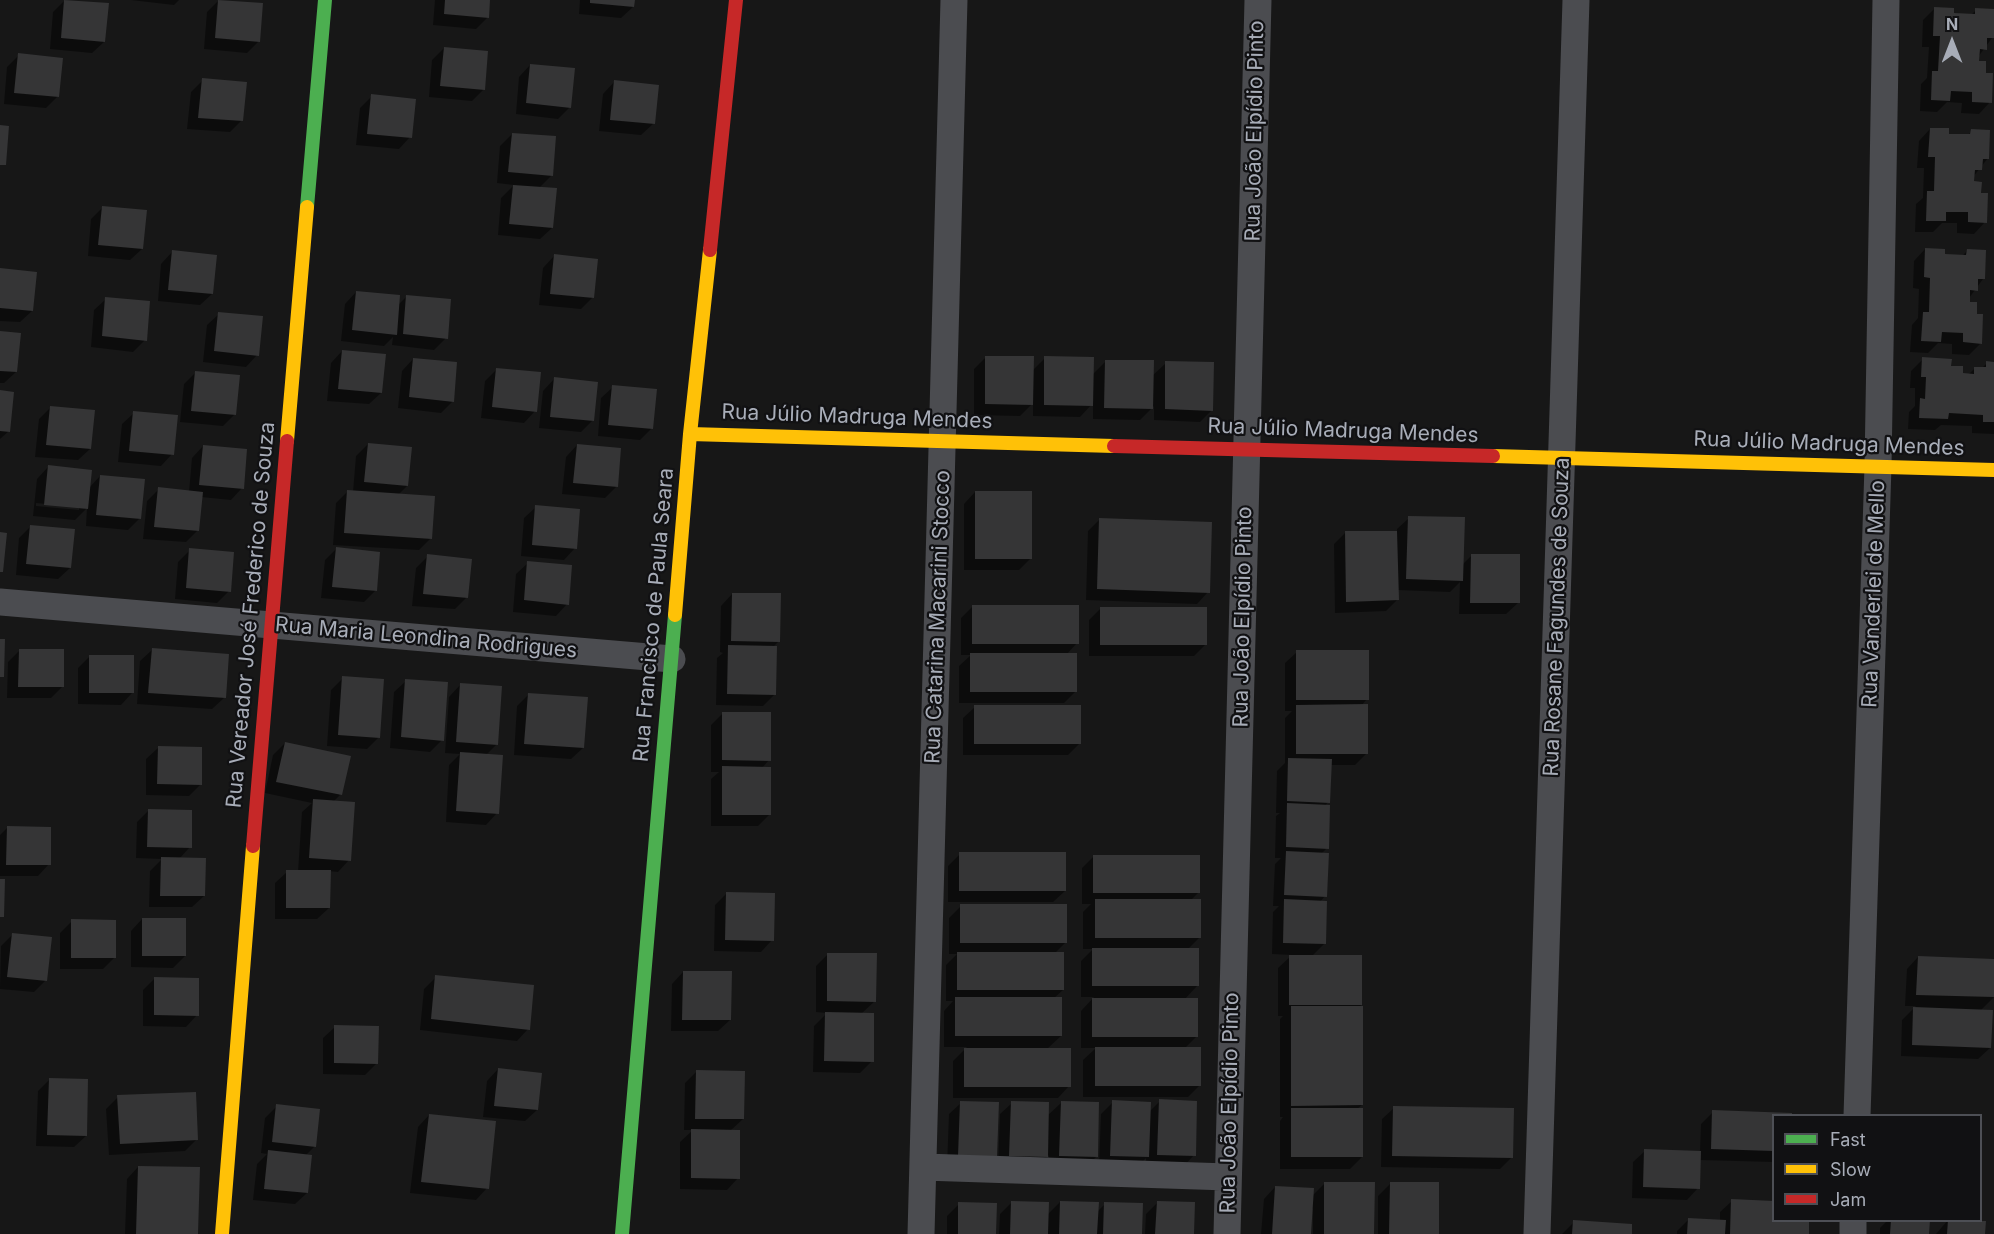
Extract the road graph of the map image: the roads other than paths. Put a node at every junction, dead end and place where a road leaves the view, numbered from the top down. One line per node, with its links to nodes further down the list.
1 (326, 0): 14 (street, Rua Vereador José Frederico de Souza)
2 (736, 0): 7 (street, Rua Francisco de Paula Seara)
3 (954, 0): 8 (street, Rua Catarina Macarini Stocco)
4 (1258, 0): 9 (street, Rua João Elpídio Pinto)
5 (1576, 0): 10 (street, Rua Rosane Fagundes de Souza)
6 (1886, 0): 11 (street, Rua Vanderlei de Mello)
7 (690, 434): 8 (street, Rua Júlio Madruga Mendes); 15 (street, Rua Francisco de Paula Seara)
8 (943, 440): 9 (street, Rua Júlio Madruga Mendes); 17 (street, Rua Catarina Macarini Stocco)
9 (1247, 449): 10 (street, Rua Júlio Madruga Mendes); 18 (street, Rua João Elpídio Pinto)
10 (1562, 458): 11 (street, Rua Júlio Madruga Mendes); 23 (street, Rua Rosane Fagundes de Souza)
11 (1878, 466): 12 (street, Rua Júlio Madruga Mendes); 16 (street, Rua Vanderlei de Mello)
12 (1994, 470)
13 (0, 603): 14 (street, Rua Maria Leondina Rodrigues)
14 (271, 625): 15 (street, Rua Maria Leondina Rodrigues); 19 (street, Rua Vereador José Frederico de Souza)
15 (672, 659): 20 (street, Rua Francisco de Paula Seara)
16 (1857, 1114)
17 (923, 1167): 18 (street); 21 (street, Rua Catarina Macarini Stocco)
18 (1228, 1178): 22 (street, Rua João Elpídio Pinto)
19 (222, 1234)
20 (622, 1234)
21 (921, 1234)
22 (1227, 1234)
23 (1537, 1234)

